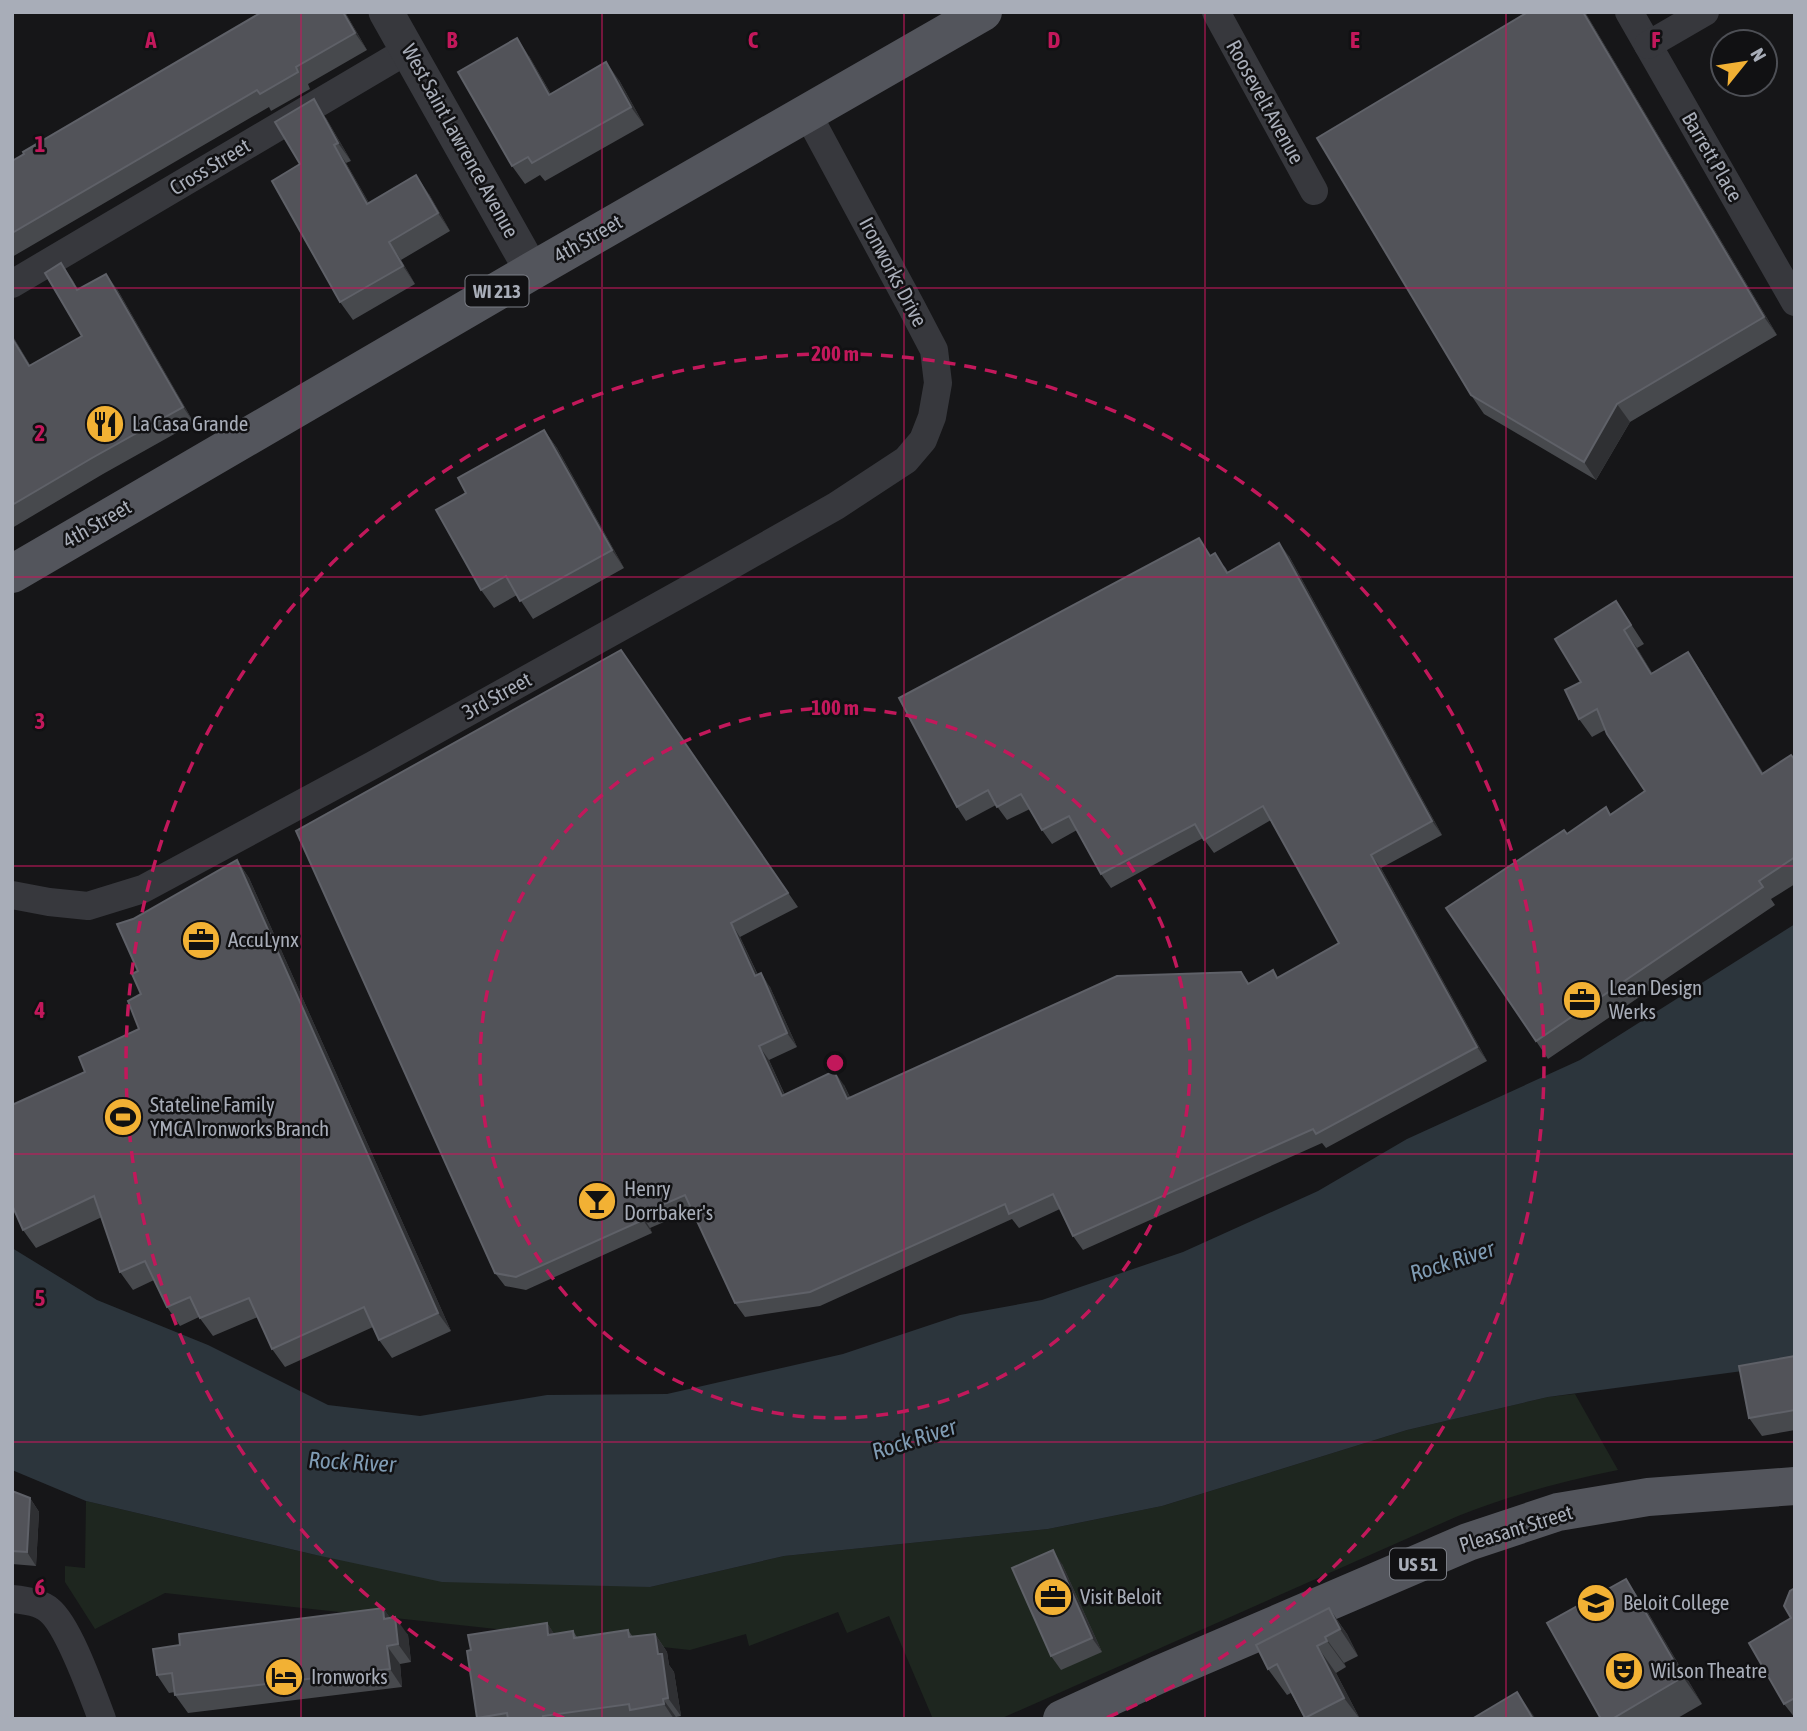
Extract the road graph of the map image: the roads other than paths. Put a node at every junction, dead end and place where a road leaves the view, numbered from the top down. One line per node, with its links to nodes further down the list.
1 (386, 12): 7 (street, West Saint Lawrence Avenue)
2 (983, 12): 8 (main road, 4th Street / WI 213)
3 (1216, 12): 9 (street, Roosevelt Avenue)
4 (1629, 12): 6 (street, Barrett Place)
5 (1705, 12): 6 (street)
6 (1648, 45): 12 (street, Barrett Place)
7 (408, 50): 10 (street, West Saint Lawrence Avenue); 11 (street, Cross Street)
8 (807, 113): 10 (main road, 4th Street / WI 213); 13 (street, Ironworks Drive)
9 (1314, 191)
10 (532, 271): 14 (main road, 4th Street / WI 213)
11 (12, 284)
12 (1795, 302)
13 (923, 440): 15 (street, 3rd Street)
14 (12, 574)
15 (12, 895)
16 (1795, 1486): 19 (main road, Pleasant Street / US 51)
17 (12, 1599): 18 (street)
18 (102, 1719)
19 (1062, 1719)

